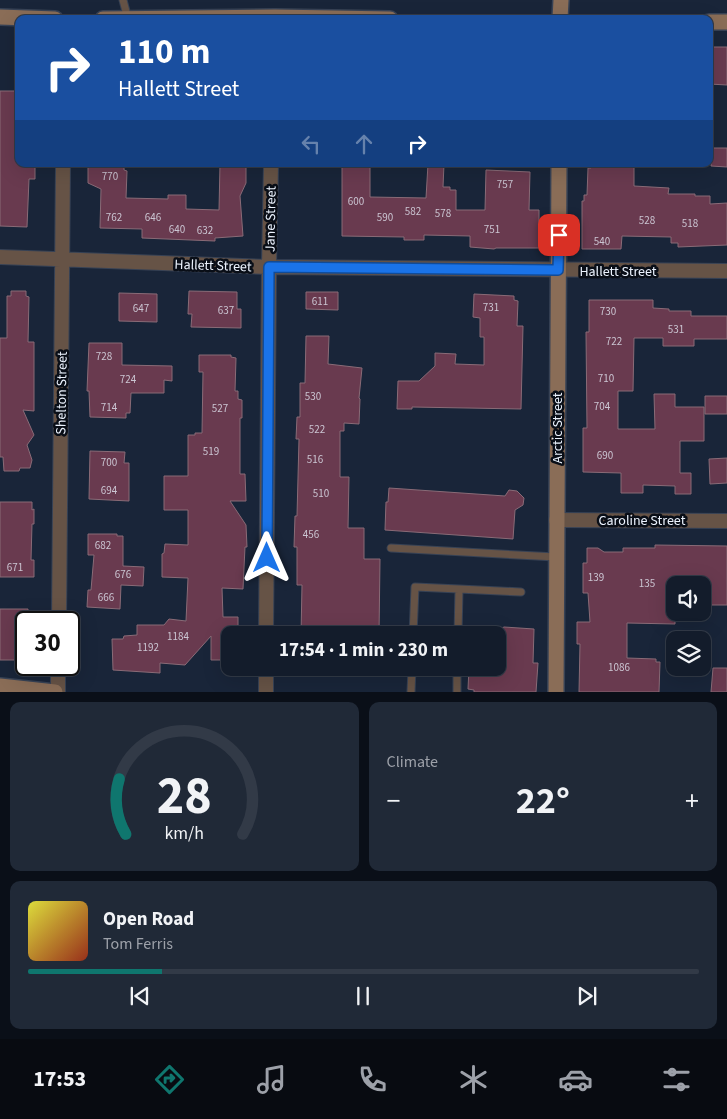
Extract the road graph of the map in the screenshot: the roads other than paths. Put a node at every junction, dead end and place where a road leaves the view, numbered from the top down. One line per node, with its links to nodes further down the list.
1 (123, 0): 3 (lane)
2 (561, 0): 4 (main road)
3 (127, 15)
4 (560, 15)
5 (0, 17): 6 (main road)
6 (15, 18)
7 (713, 22): 8 (main road)
8 (727, 22)
9 (63, 167): 13 (street, Shelton Street)
10 (271, 167): 14 (street, Jane Street)
11 (559, 167): 15 (main road, Arctic Street)
12 (0, 257): 13 (street, Hallett Street)
13 (62, 259): 14 (street, Hallett Street); 23 (street, Shelton Street)
14 (269, 267): 15 (street, Hallett Street); 24 (street, Jane Street)
15 (558, 270): 16 (street, Hallett Street); 17 (main road, Arctic Street)
16 (727, 271)
17 (556, 520): 18 (street, Caroline Street); 20 (main road, Arctic Street)
18 (727, 521)
19 (391, 548): 20 (lane)
20 (556, 557): 36 (main road, Arctic Street)
21 (459, 589): 22 (lane); 25 (lane); 26 (lane)
22 (521, 592)
23 (59, 611)
24 (266, 626)
25 (413, 626)
26 (458, 626)
27 (58, 676): 32 (street)
28 (266, 676): 33 (street)
29 (412, 676): 34 (lane)
30 (457, 676): 35 (lane)
31 (0, 686): 32 (main road)
32 (57, 692)
33 (266, 692)
34 (411, 692)
35 (457, 692)
36 (556, 692)

